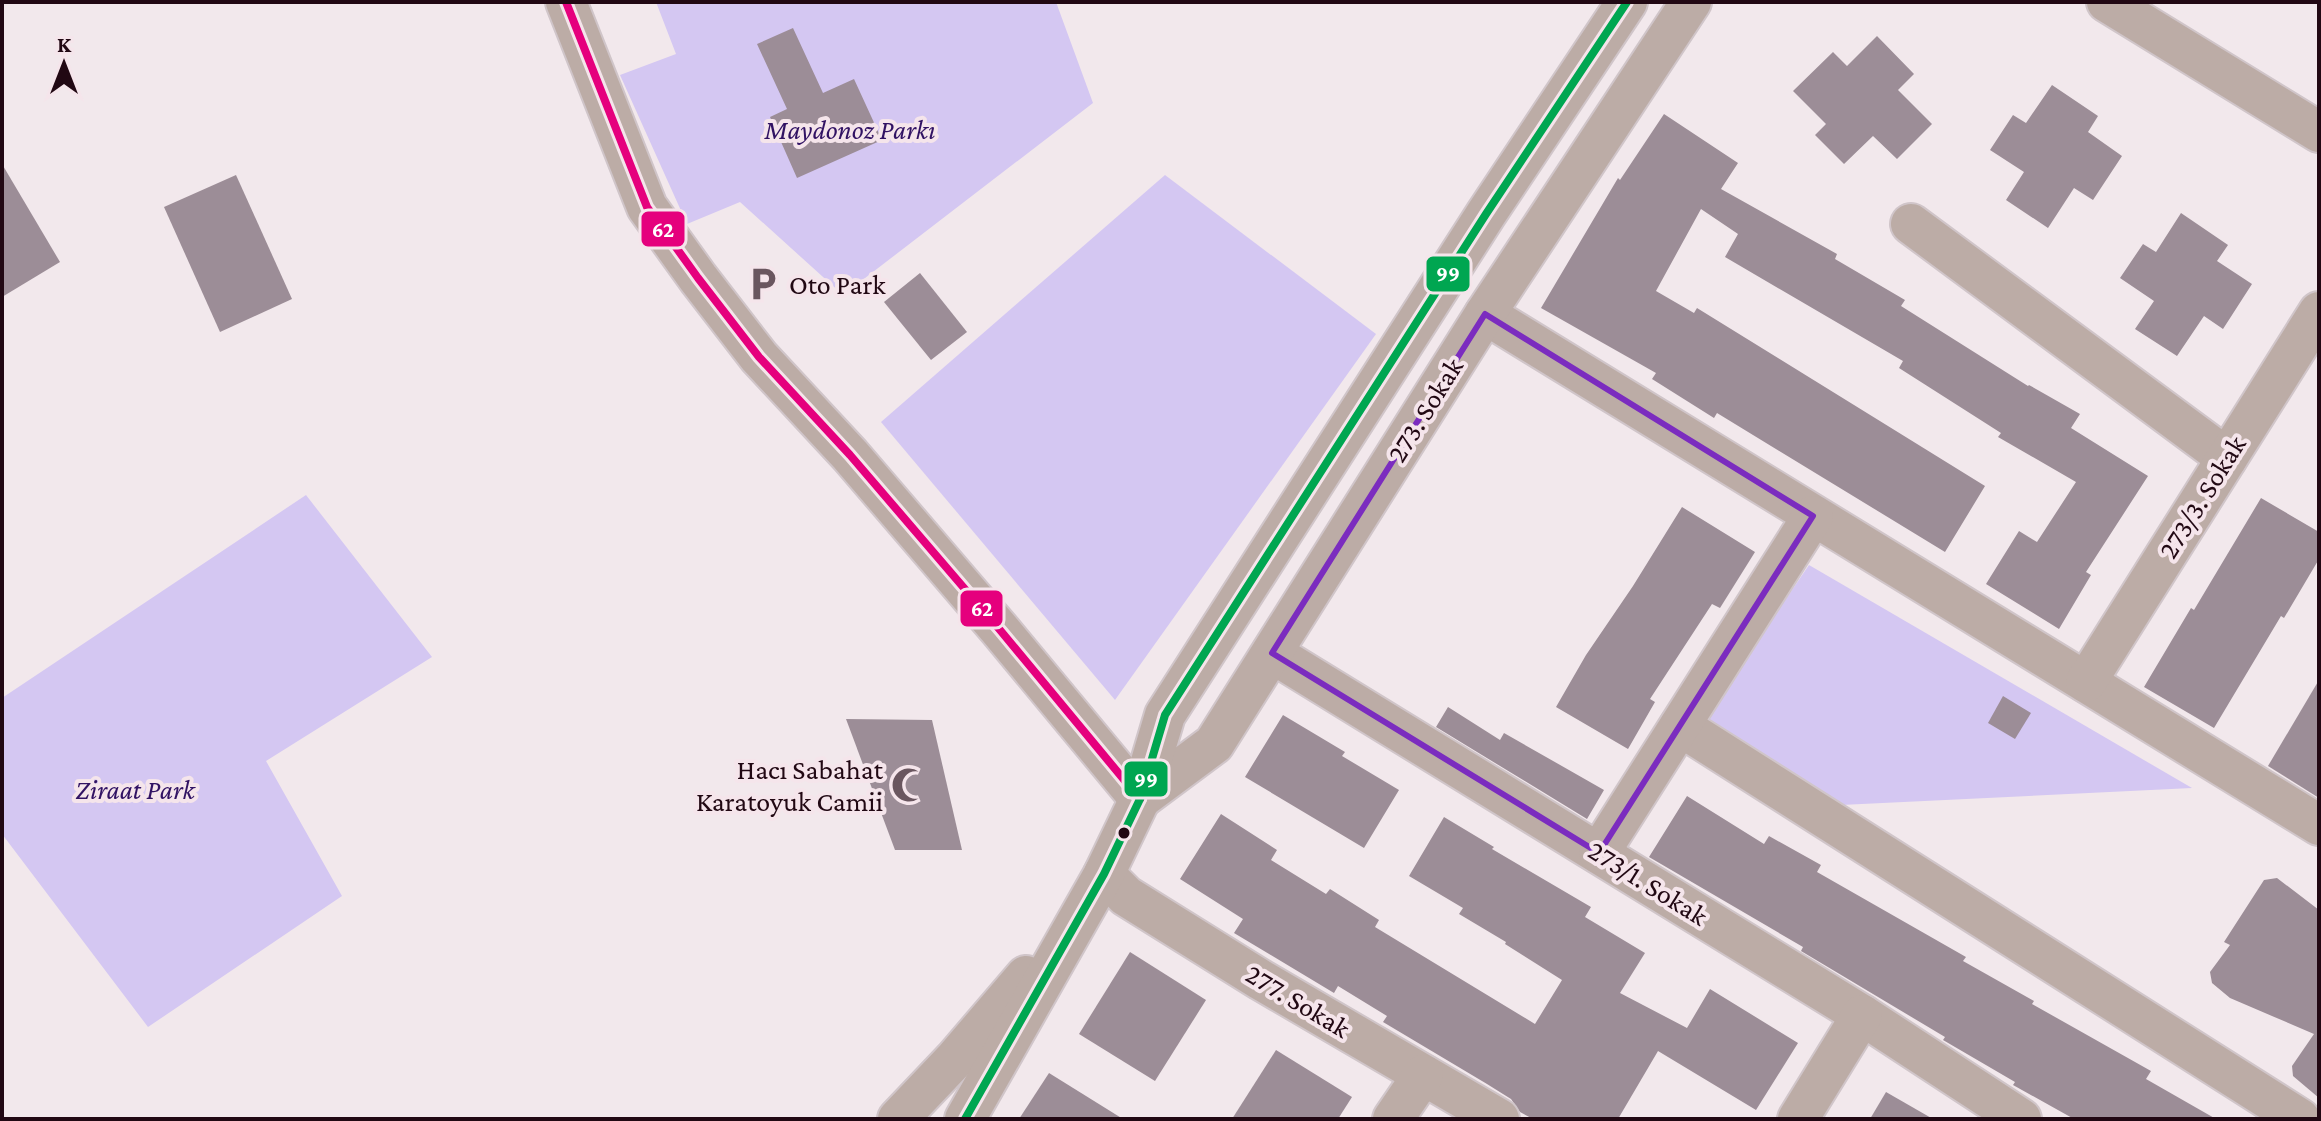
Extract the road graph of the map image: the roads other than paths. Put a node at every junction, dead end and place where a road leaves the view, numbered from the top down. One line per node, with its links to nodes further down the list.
1 (566, 2): 14 (street)
2 (1627, 2): 14 (street, 273. Sokak)
3 (1691, 2): 8 (street, 273. Sokak)
4 (2107, 2): 5 (street)
5 (2319, 132)
6 (1911, 224): 9 (street)
7 (2319, 312): 9 (street, 273/3. Sokak)
8 (1485, 314): 10 (street); 11 (street, 273. Sokak)
9 (2227, 458): 12 (street, 273/3. Sokak)
10 (1813, 516): 12 (street); 13 (street)
11 (1272, 653): 14 (street, 273. Sokak); 16 (street, 273/1. Sokak)
12 (2086, 682): 15 (street)
13 (1680, 726): 16 (street); 26 (street)
14 (1140, 799): 17 (street, 273. Sokak)
15 (2319, 825)
16 (1599, 853): 18 (street, 273/1. Sokak)
17 (1095, 889): 19 (street, 277. Sokak); 20 (street, 273. Sokak); 21 (street, 273. Sokak)
18 (1862, 1015): 24 (street); 25 (street, 273/1. Sokak)
19 (1423, 1075): 22 (street); 23 (street, 277. Sokak)
20 (898, 1119)
21 (965, 1119)
22 (1393, 1119)
23 (1499, 1119)
24 (1798, 1119)
25 (2021, 1119)
26 (2300, 1119)

